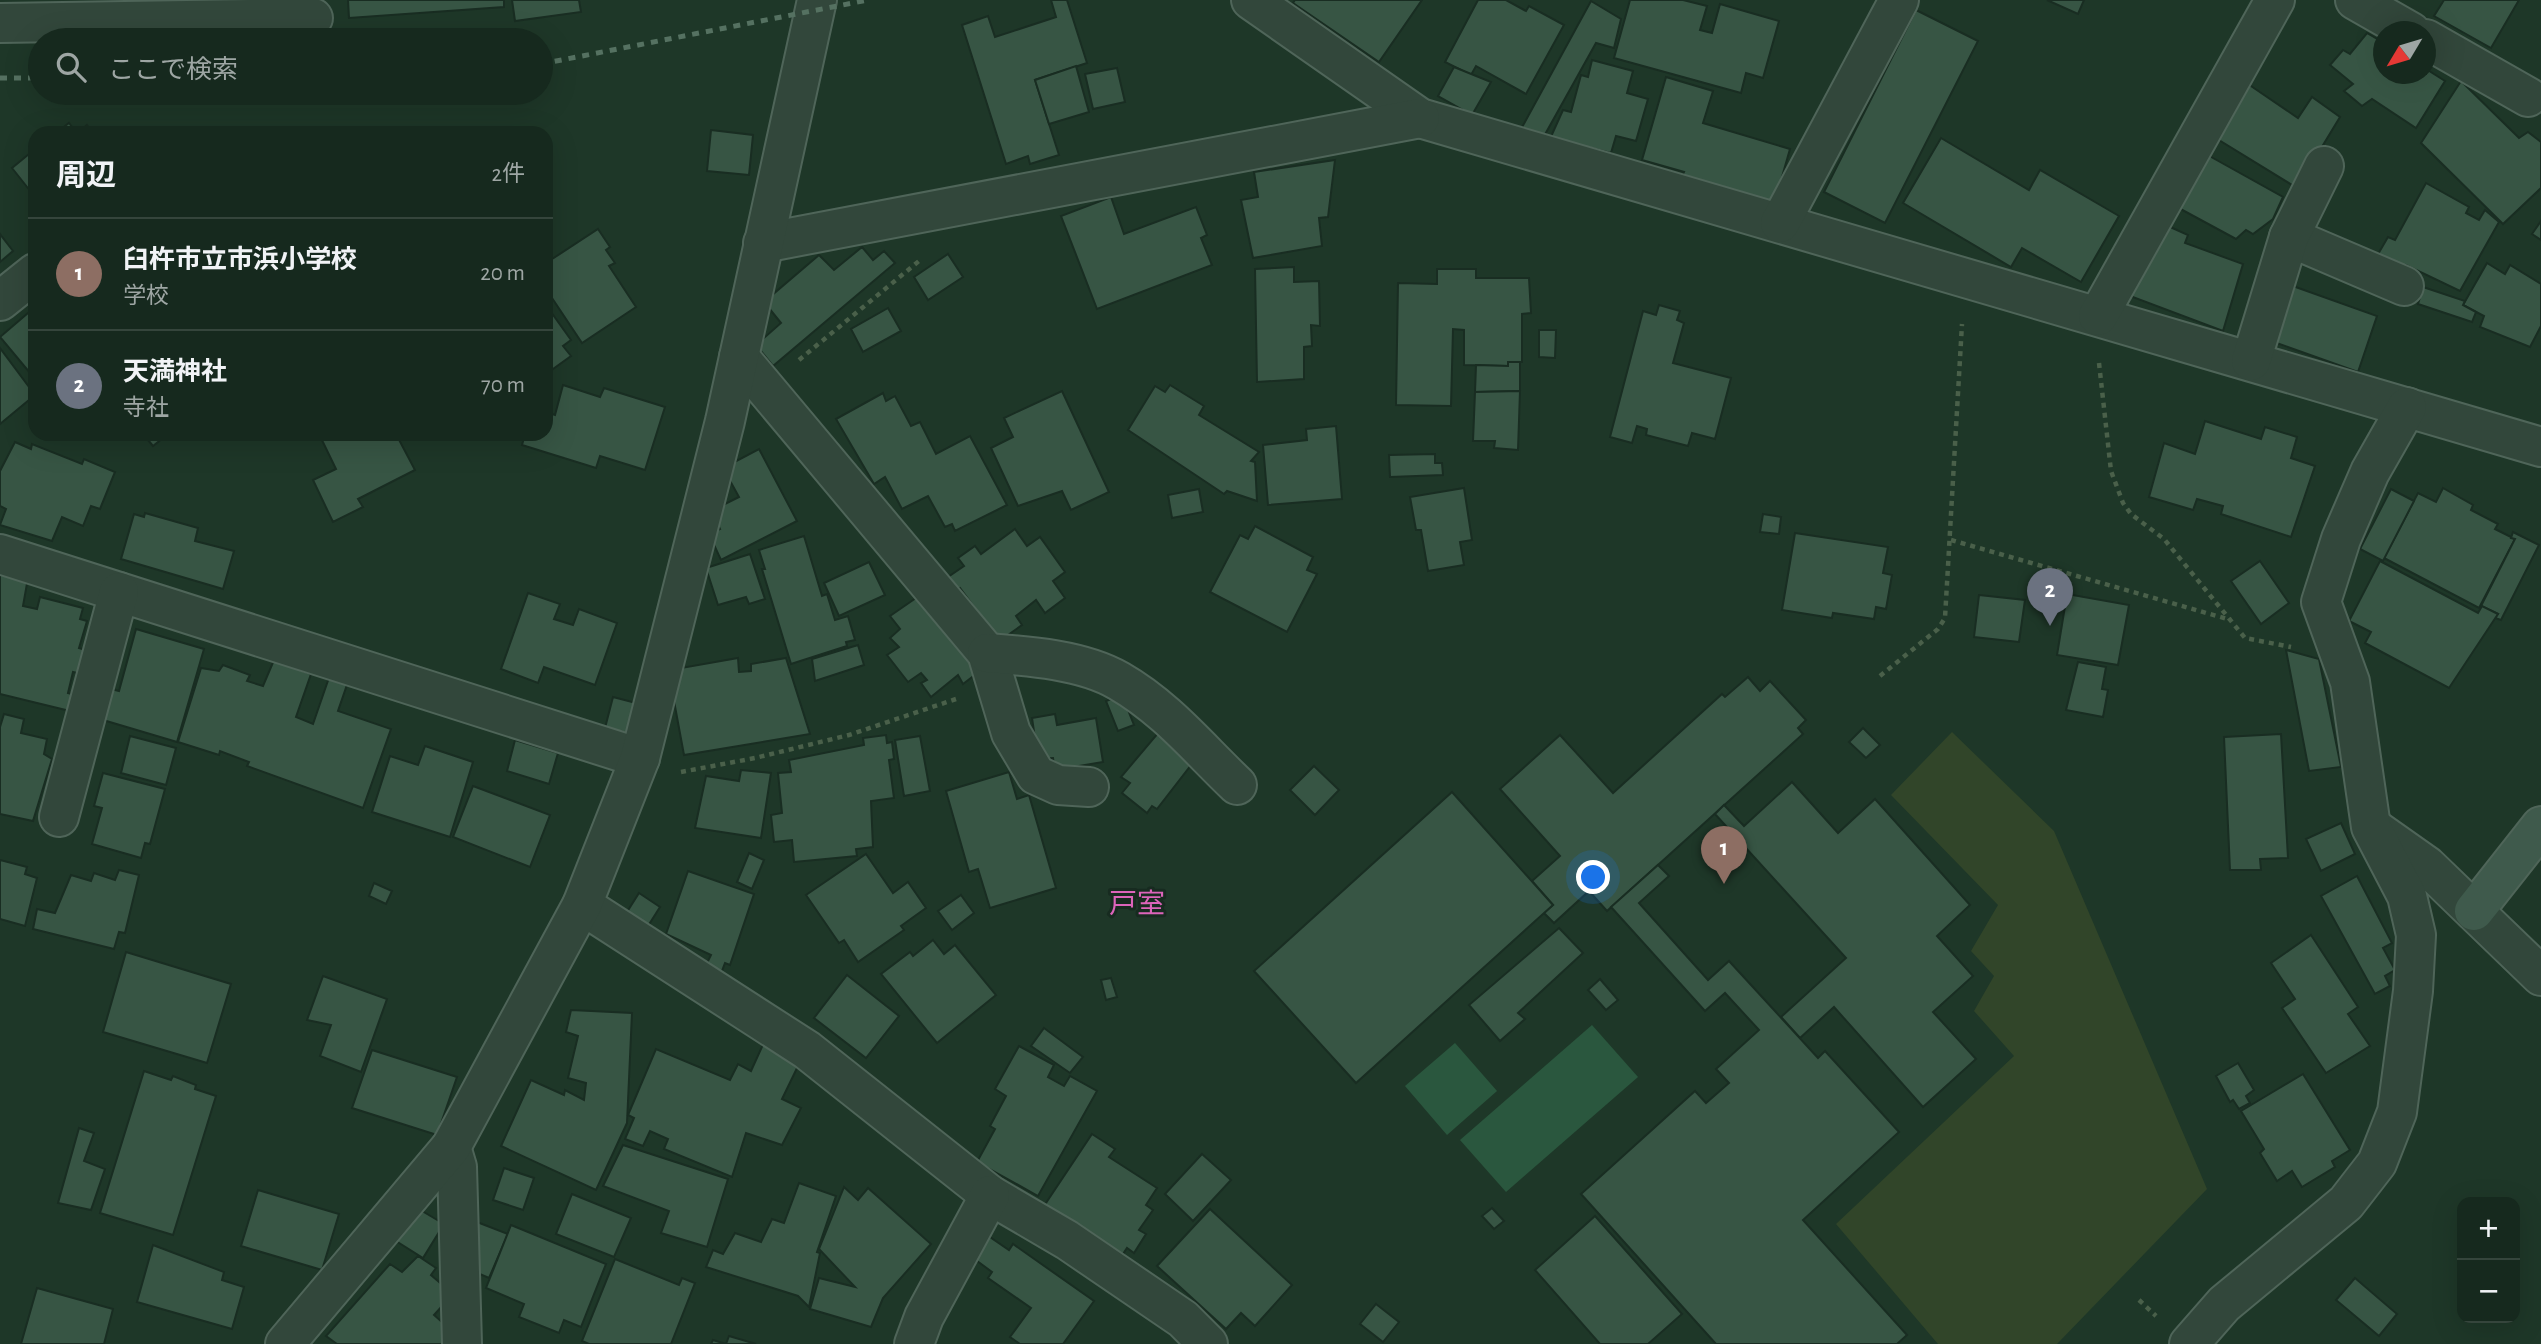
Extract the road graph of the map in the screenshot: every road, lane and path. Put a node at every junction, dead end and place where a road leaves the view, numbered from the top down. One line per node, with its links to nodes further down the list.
1 (817, 0): 16 (street)
2 (1251, 0): 12 (street)
3 (1899, 0): 14 (street)
4 (2275, 0): 22 (street)
5 (2355, 0): 8 (street)
6 (44, 11): 7 (street); 9 (street)
7 (313, 18)
8 (2392, 21)
9 (0, 23)
10 (2436, 45): 11 (street)
11 (2528, 97)
12 (1420, 118): 14 (street); 16 (street)
13 (2324, 166): 15 (street)
14 (1780, 223): 18 (street)
15 (2289, 237): 20 (street); 24 (street)
16 (763, 243): 23 (street)
17 (921, 259): 25 (path)
18 (1965, 278): 22 (street); 28 (path)
19 (28, 279): 21 (street)
20 (2404, 286)
21 (0, 301)
22 (2098, 316): 24 (street); 31 (path)
23 (739, 357): 25 (street); 35 (street)
24 (2251, 361): 26 (street)
25 (765, 388): 33 (street)
26 (2407, 407): 27 (street); 40 (street)
27 (2541, 447)
28 (1951, 540): 31 (path); 34 (path)
29 (0, 554): 30 (street)
30 (119, 592): 35 (street); 38 (street)
31 (2232, 620): 32 (path)
32 (2245, 638)
33 (993, 669): 35 (path); 36 (street); 37 (street)
34 (1880, 676)
35 (640, 758): 41 (street)
36 (1237, 785)
37 (1089, 787)
38 (59, 817)
39 (2541, 825): 42 (street)
40 (2371, 827): 42 (street); 50 (street)
41 (582, 905): 44 (street); 45 (street)
42 (2474, 911): 43 (street)
43 (2541, 976)
44 (451, 1147): 46 (street); 47 (street)
45 (990, 1195): 48 (street); 49 (street)
46 (285, 1344)
47 (462, 1344)
48 (914, 1344)
49 (1208, 1344)
50 (2189, 1344)

